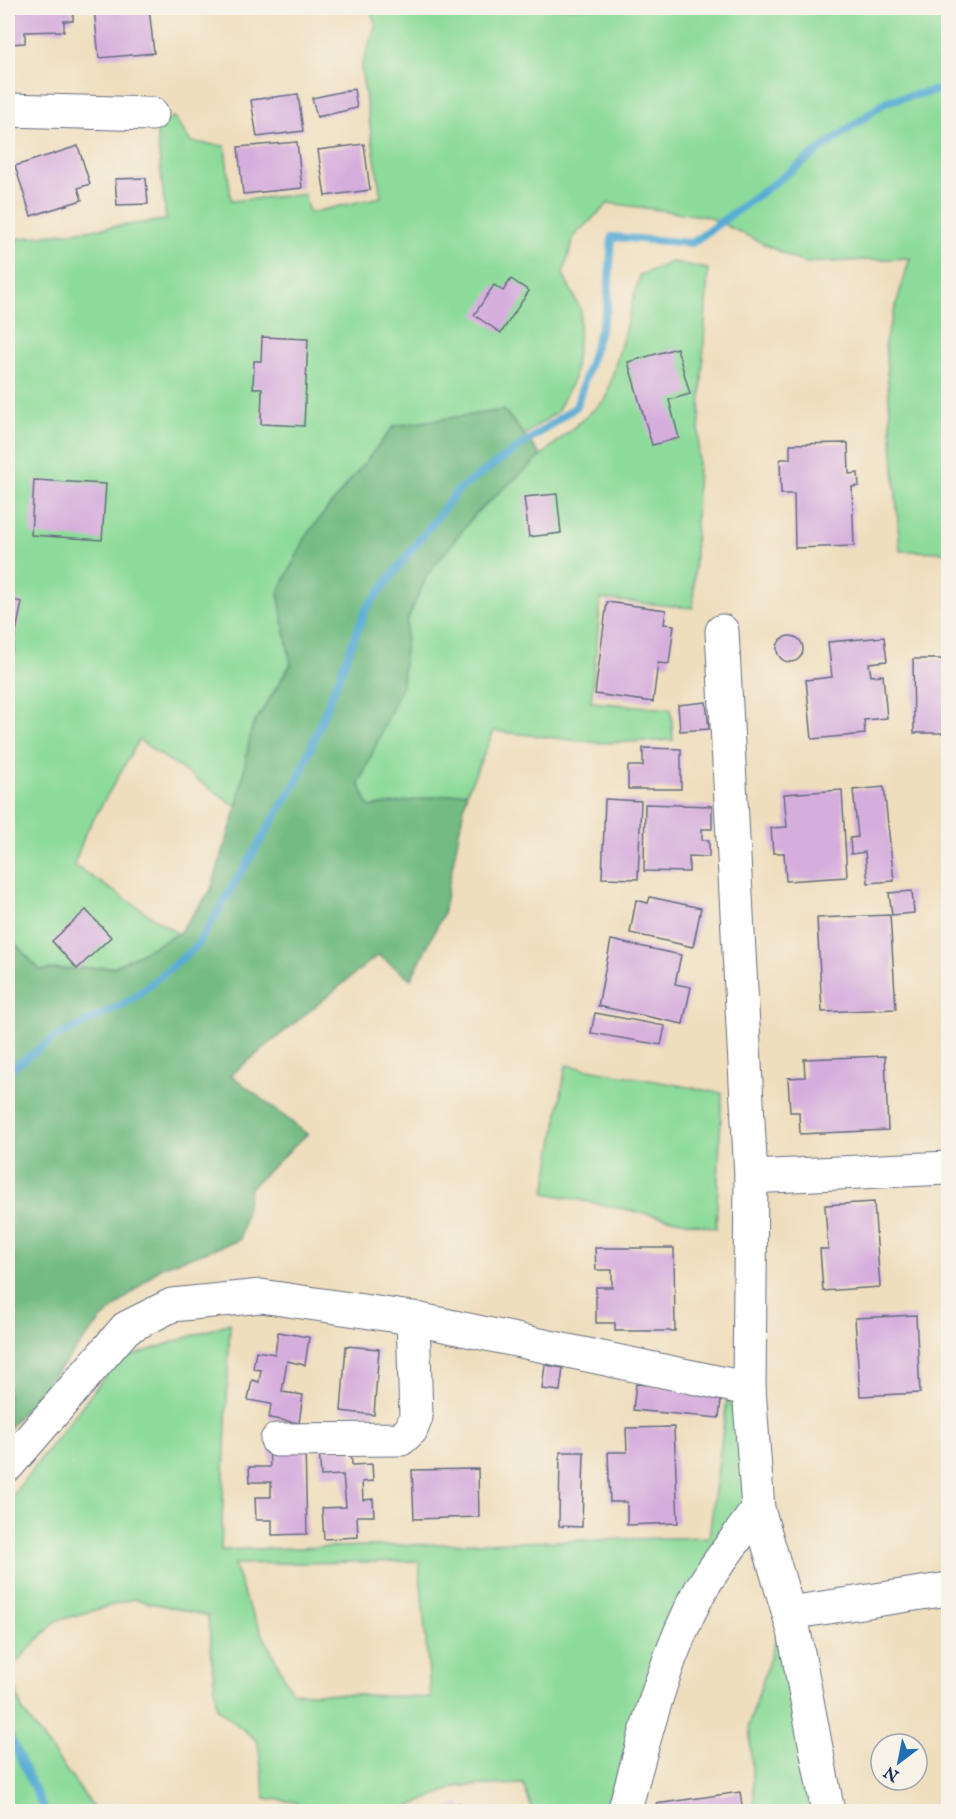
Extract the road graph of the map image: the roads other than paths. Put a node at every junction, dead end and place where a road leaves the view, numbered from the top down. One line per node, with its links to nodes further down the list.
1 (8, 110): 2 (street)
2 (152, 114)
3 (722, 631): 5 (street)
4 (948, 1168): 5 (street)
5 (751, 1177): 7 (street)
6 (413, 1318): 7 (street); 8 (street); 9 (street)
7 (748, 1389): 10 (street)
8 (277, 1440)
9 (8, 1465)
10 (758, 1509): 12 (street); 13 (street)
11 (948, 1589): 12 (street)
12 (789, 1613): 14 (street)
13 (624, 1812)
14 (828, 1812)

